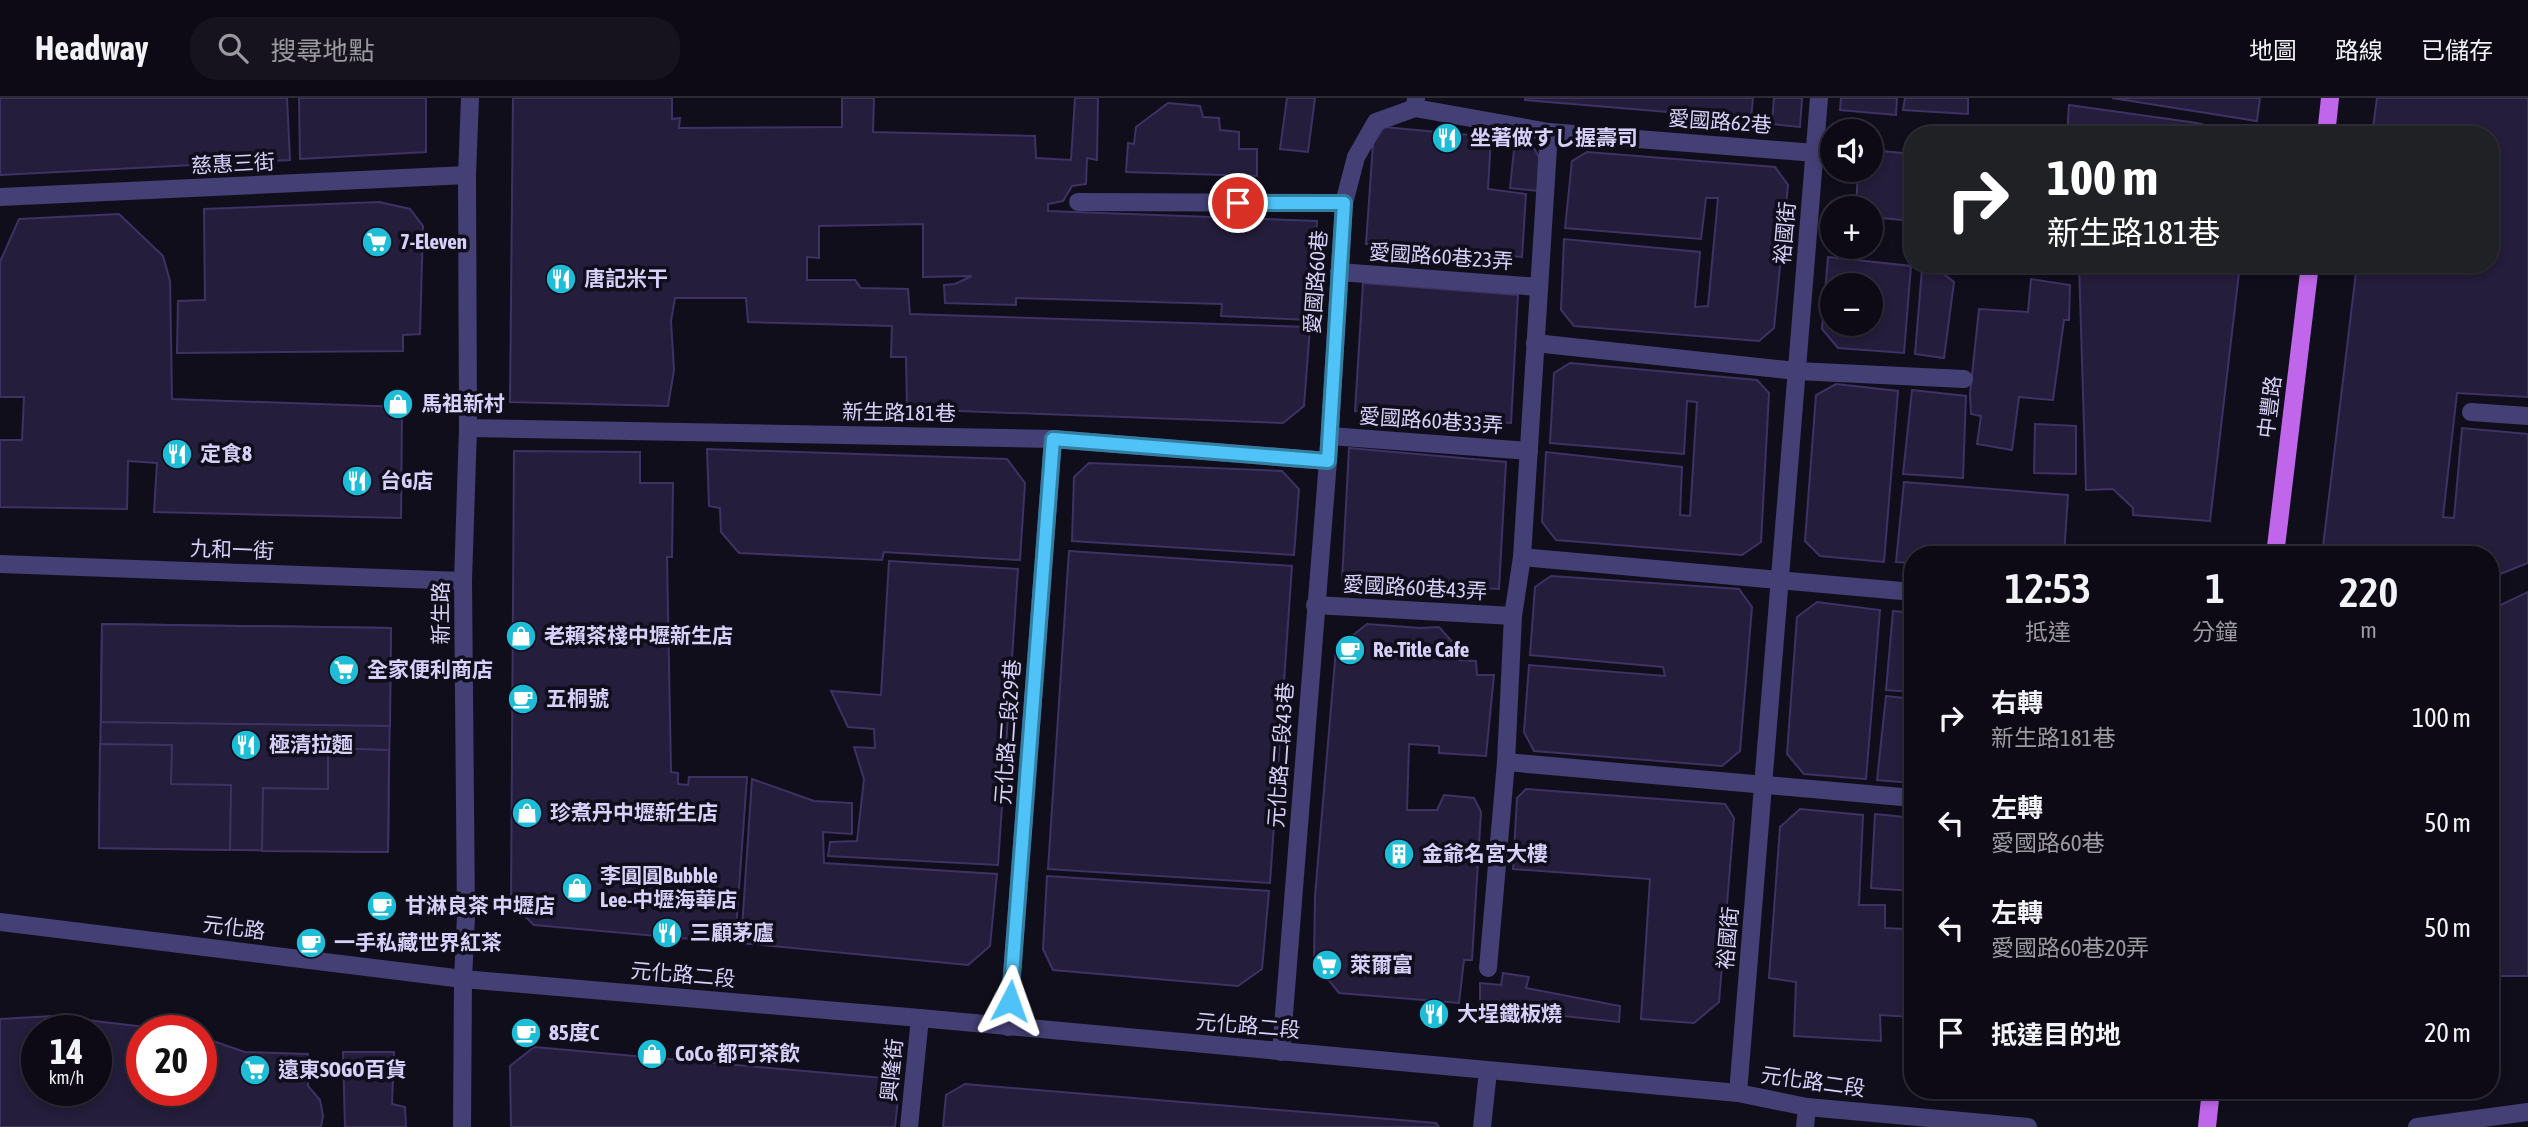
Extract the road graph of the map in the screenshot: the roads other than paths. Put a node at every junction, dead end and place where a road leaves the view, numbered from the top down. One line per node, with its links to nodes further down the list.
1 (470, 98): 8 (street, 新生路)
2 (1819, 98): 7 (street, 裕國街)
3 (2330, 98): 5 (main road)
4 (1415, 103): 6 (street, 愛國路62巷); 11 (street, 愛國路60巷)
5 (2327, 126)
6 (1549, 132): 7 (street, 愛國路62巷); 14 (street)
7 (1815, 153): 16 (street, 裕國街)
8 (467, 176): 9 (street, 慈惠三街); 20 (street, 新生路)
9 (0, 197)
10 (1078, 202): 11 (street)
11 (1344, 203): 12 (street, 愛國路60巷)
12 (1339, 272): 14 (street, 愛國路60巷23弄); 21 (street, 愛國路60巷)
13 (2309, 273): 25 (main road, 中豐路)
14 (1539, 287): 15 (street)
15 (1535, 343): 16 (street); 23 (street)
16 (1797, 371): 17 (street); 28 (street, 裕國街)
17 (1965, 379)
18 (2471, 412): 19 (street)
19 (2528, 416)
20 (468, 428): 22 (street, 新生路181巷); 29 (street, 新生路)
21 (1329, 436): 23 (street, 愛國路60巷33弄); 24 (street, 愛國路60巷)
22 (1053, 439): 24 (street, 新生路181巷); 40 (street, 元化路二段29巷)
23 (1529, 451): 26 (street)
24 (1328, 461): 31 (street, 元化路二段43巷)
25 (2276, 546)
26 (1522, 557): 28 (street); 32 (street)
27 (0, 564): 29 (street, 九和一街)
28 (1780, 580): 30 (street); 34 (street, 裕國街)
29 (463, 581): 38 (street, 新生路)
30 (1904, 591)
31 (1315, 605): 32 (street, 愛國路60巷43弄); 41 (street, 元化路二段43巷)
32 (1513, 616): 33 (street)
33 (1506, 762): 34 (street); 37 (street)
34 (1763, 786): 35 (street); 43 (street, 裕國街)
35 (1904, 797)
36 (0, 922): 38 (street, 元化路)
37 (1488, 968)
38 (463, 979): 39 (street, 元化路二段); 47 (street, 新生路)
39 (920, 1018): 40 (street, 元化路二段); 48 (street, 興隆街)
40 (1008, 1027): 41 (street, 元化路二段)
41 (1281, 1052): 42 (street, 元化路二段)
42 (1488, 1071): 43 (street, 元化路二段); 49 (street)
43 (1738, 1093): 45 (street, 元化路二段)
44 (2210, 1099): 52 (main road)
45 (1807, 1107): 50 (street); 51 (street, 元化路二段)
46 (2528, 1112): 53 (street)
47 (462, 1127)
48 (909, 1127)
49 (1482, 1127)
50 (1805, 1127)
51 (2028, 1127)
52 (2207, 1127)
53 (2417, 1127)

